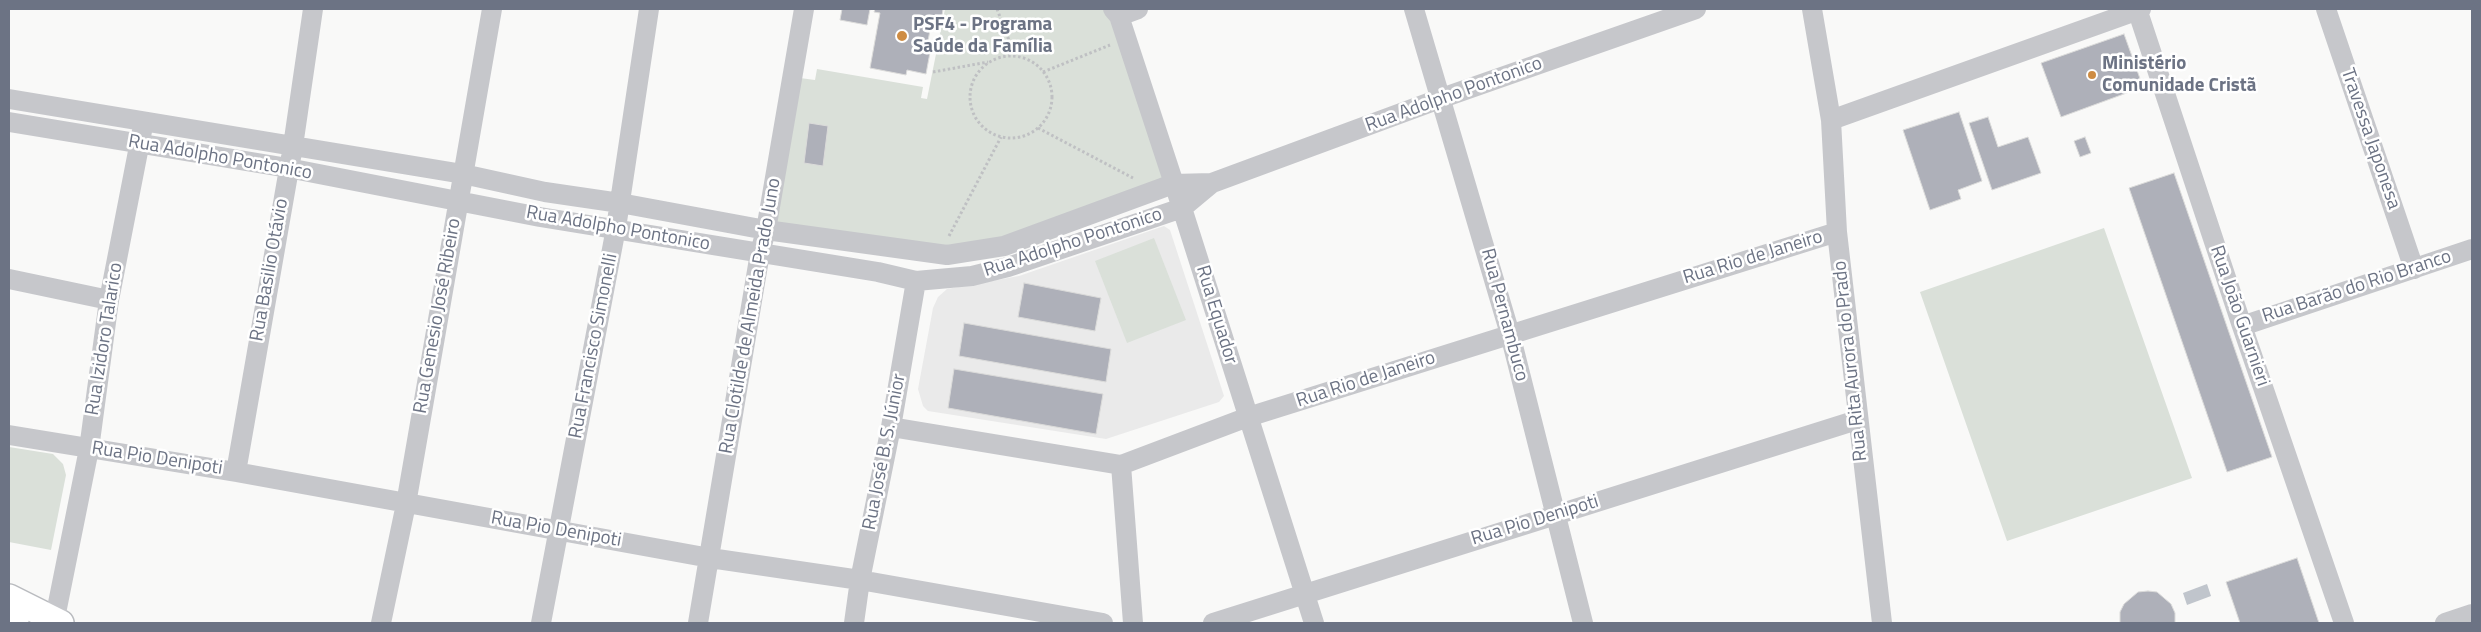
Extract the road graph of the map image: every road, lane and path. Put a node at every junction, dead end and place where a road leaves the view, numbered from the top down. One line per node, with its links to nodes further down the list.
1 (313, 9): 26 (street, Rua Basilio Otávio)
2 (492, 9): 28 (street, Rua Genesio José Ribeiro)
3 (649, 9): 34 (street, Rua Francisco Simonelli)
4 (804, 9): 38 (street, Rua Clotilde de Almeida Prado Juno)
5 (997, 9): 14 (path)
6 (1138, 9): 12 (street)
7 (1414, 9): 18 (street, Rua Pernambuco)
8 (1696, 9): 18 (street, Rua Adolpho Pontonico)
9 (1812, 9): 20 (street, Rua Rita Aurora do Prado)
10 (2138, 9): 20 (street); 47 (street, Rua João Guarnieri)
11 (2326, 9): 43 (street, Travessa Japonesa)
12 (1116, 12): 31 (street, Rua Equador)
13 (1118, 41): 17 (path)
14 (1015, 56): 15 (path); 17 (path)
15 (988, 62): 16 (path); 24 (path)
16 (933, 72)
17 (1043, 72): 23 (path)
18 (1442, 98): 30 (street, Rua Adolpho Pontonico); 48 (street, Rua Pernambuco)
19 (9, 99): 21 (street, Rua Adolpho Pontonico)
20 (1831, 120): 39 (street, Rua Rita Aurora do Prado)
21 (143, 121): 25 (street, Rua Izidoro Talarico); 26 (street, Rua Adolpho Pontonico)
22 (9, 122): 25 (street, Rua Adolpho Pontonico)
23 (1038, 128): 24 (path); 29 (path)
24 (1000, 137): 40 (path)
25 (140, 144): 27 (street, Rua Adolpho Pontonico); 46 (street, Rua Izidoro Talarico)
26 (293, 146): 27 (street, Rua Basilio Otávio); 28 (street, Rua Adolpho Pontonico)
27 (288, 168): 33 (street, Rua Adolpho Pontonico); 55 (street, Rua Basilio Otávio)
28 (463, 174): 32 (street, Rua Adolpho Pontonico); 33 (street, Rua Genesio José Ribeiro)
29 (1142, 183)
30 (1212, 183): 31 (street, Rua Adolpho Pontonico); 35 (street, Rua Adolpho Pontonico)
31 (1173, 184): 35 (street, Rua Equador); 38 (street, Rua Adolpho Pontonico)
32 (545, 192): 34 (street, Rua Adolpho Pontonico); 36 (street)
33 (458, 200): 36 (street, Rua Adolpho Pontonico); 56 (street, Rua Genesio José Ribeiro)
34 (620, 203): 37 (street, Rua Francisco Simonelli); 38 (street, Rua Adolpho Pontonico)
35 (1182, 208): 45 (street, Rua Adolpho Pontonico); 49 (street, Rua Equador)
36 (540, 217): 37 (street, Rua Adolpho Pontonico)
37 (616, 228): 42 (street, Rua Adolpho Pontonico); 58 (street, Rua Francisco Simonelli)
38 (766, 230): 42 (street, Rua Clotilde de Almeida Prado Juno)
39 (1837, 232): 48 (street, Rua Rio de Janeiro); 50 (street, Rua Rita Aurora do Prado)
40 (948, 239)
41 (2472, 249): 43 (street, Rua Barão do Rio Branco)
42 (760, 253): 45 (street, Rua Adolpho Pontonico); 59 (street, Rua Clotilde de Almeida Prado Juno)
43 (2414, 269): 47 (street, Rua Barão do Rio Branco)
44 (9, 279): 46 (street)
45 (916, 281): 51 (street, Rua José B. S. Júnior)
46 (109, 300): 53 (street, Rua Izidoro Talarico)
47 (2242, 326): 77 (street, Rua João Guarnieri)
48 (1510, 334): 49 (street, Rua Rio de Janeiro); 57 (street, Rua Pernambuco)
49 (1248, 417): 54 (street, Rua Rio de Janeiro); 61 (street, Rua Equador)
50 (1857, 420): 57 (street, Rua Pio Denipoti); 76 (street, Rua Rita Aurora do Prado)
51 (891, 427): 54 (street); 60 (street, Rua José B. S. Júnior)
52 (9, 435): 53 (street, Rua Pio Denipoti)
53 (89, 449): 55 (street, Rua Pio Denipoti); 65 (street, Rua Izidoro Talarico)
54 (1121, 465): 72 (street)
55 (236, 472): 56 (street, Rua Pio Denipoti)
56 (406, 504): 58 (street, Rua Pio Denipoti); 67 (street, Rua Genesio José Ribeiro)
57 (1556, 514): 61 (street, Rua Pio Denipoti); 75 (street, Rua Pernambuco)
58 (559, 530): 59 (street, Rua Pio Denipoti); 68 (street, Rua Francisco Simonelli)
59 (710, 558): 60 (street, Rua Pio Denipoti); 69 (street, Rua Clotilde de Almeida Prado Juno)
60 (860, 580): 70 (street, Rua José B. S. Júnior); 71 (street, Rua Pio Denipoti)
61 (1305, 593): 73 (street, Rua Pio Denipoti); 74 (street, Rua Equador)
62 (9, 597): 65 (main road)
63 (2472, 614): 78 (street)
64 (9, 620): 66 (main road)
65 (57, 622)
66 (16, 623)
67 (381, 623)
68 (541, 623)
69 (698, 623)
70 (854, 623)
71 (1104, 623)
72 (1133, 623)
73 (1213, 623)
74 (1314, 623)
75 (1583, 623)
76 (1882, 623)
77 (2344, 623)
78 (2445, 623)

